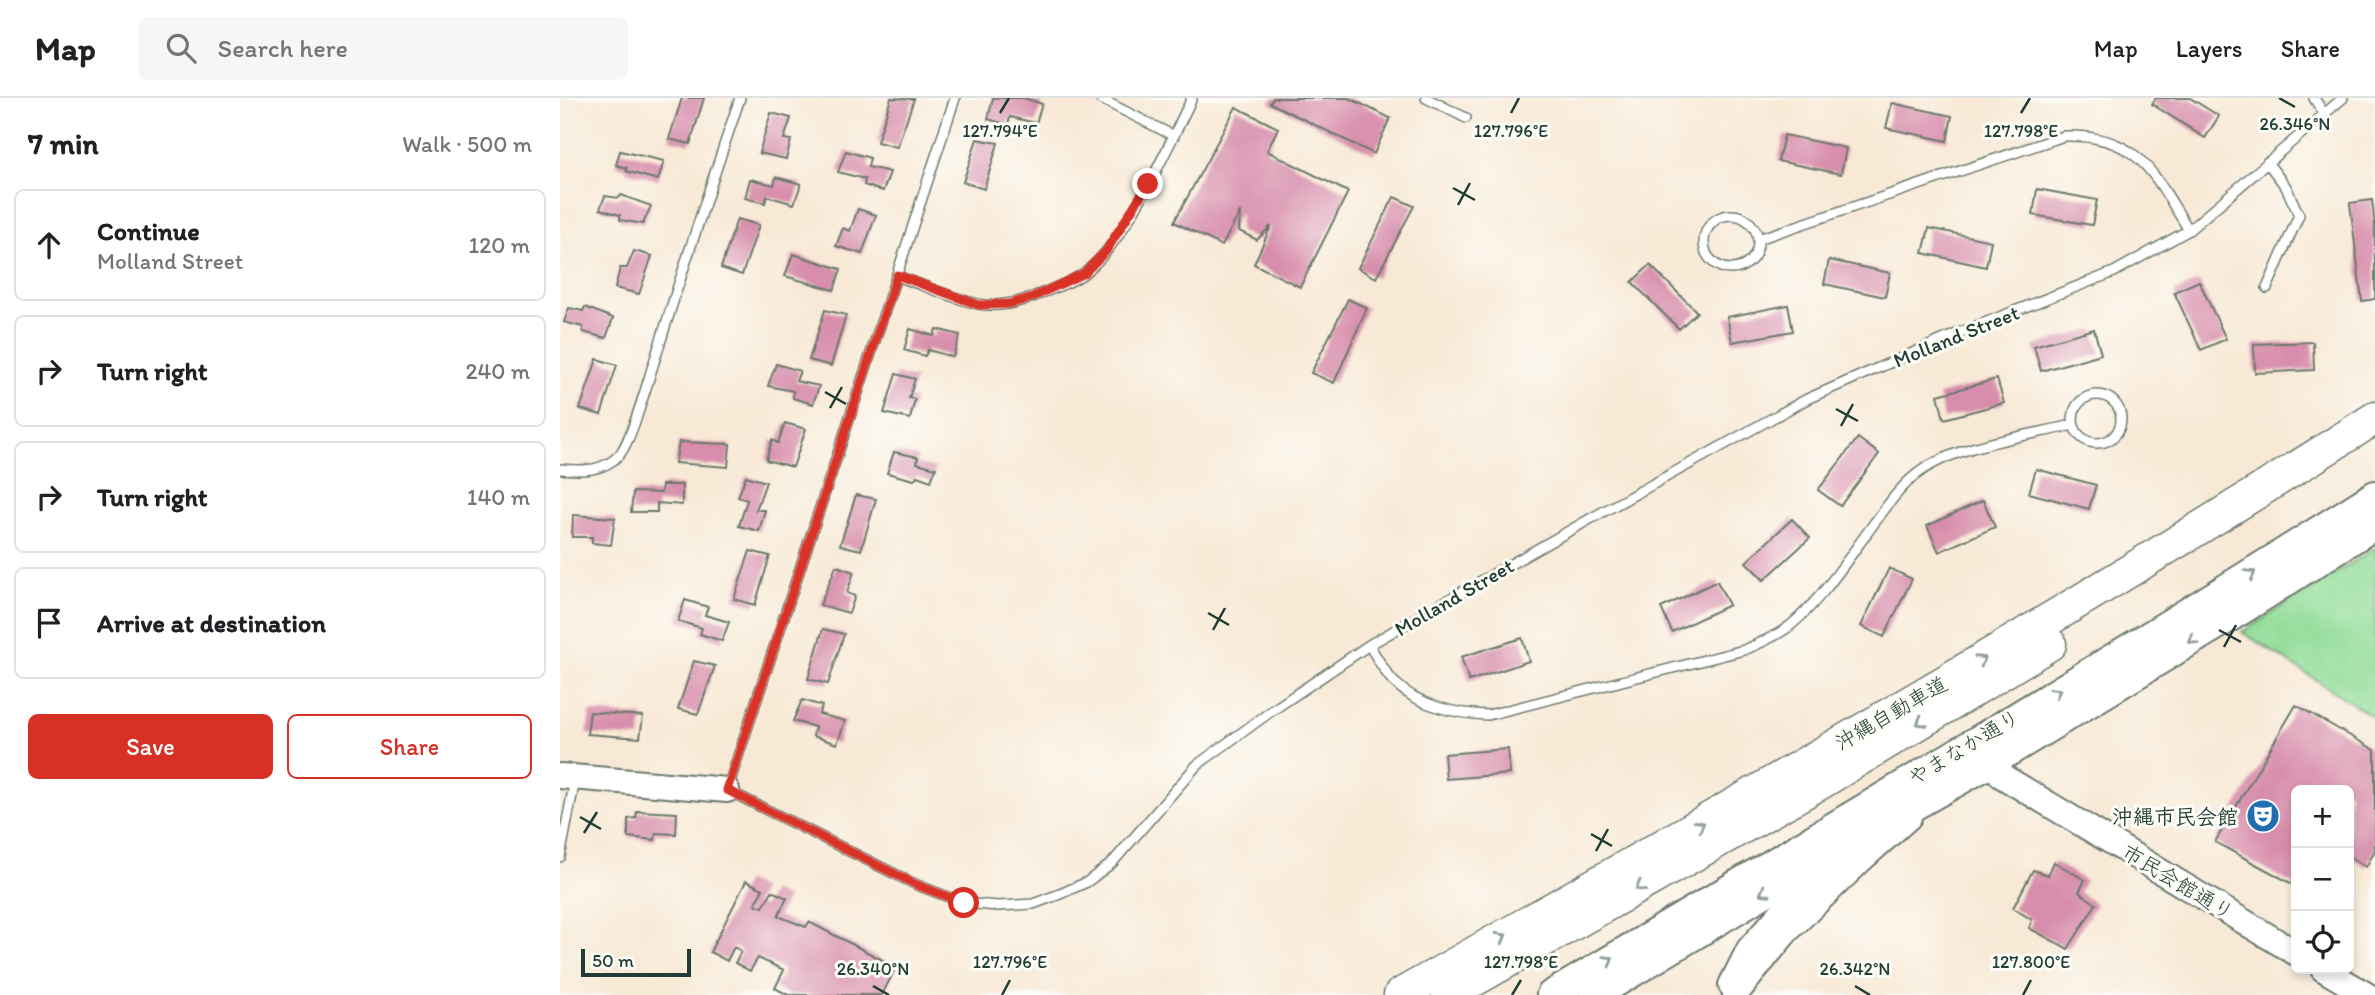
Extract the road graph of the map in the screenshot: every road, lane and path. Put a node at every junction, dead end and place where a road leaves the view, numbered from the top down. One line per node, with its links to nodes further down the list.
1 (740, 98): 19 (lane)
2 (955, 98): 14 (lane)
3 (1099, 98): 10 (lane)
4 (1192, 98): 10 (lane)
5 (1426, 98): 9 (lane)
6 (2314, 98): 8 (lane)
7 (2343, 98): 8 (lane, Molland Street)
8 (2324, 114): 11 (lane, Molland Street)
9 (1466, 118)
10 (1174, 136): 14 (lane)
11 (2267, 162): 12 (lane, Molland Street); 15 (lane)
12 (2189, 230): 13 (lane); 22 (lane, Molland Street)
13 (1758, 239): 13 (lane)
14 (897, 275): 25 (lane)
15 (2267, 288)
16 (2375, 418): 35 (highway, 沖縄自動車道, one-way to 16)
17 (2073, 425): 17 (lane); 22 (lane)
18 (2375, 442): 36 (highway, 沖縄自動車道, one-way to 36)
19 (560, 469)
20 (2375, 495): 26 (main road, やまなか通り, one-way to 20)
21 (2375, 525): 23 (main road, やまなか通り, one-way to 23)
22 (1369, 645): 25 (lane, Molland Street)
23 (1992, 762): 28 (main road, やまなか通り); 33 (street, 市民会館通り)
24 (568, 777): 25 (street, Molland Street); 27 (lane)
25 (727, 790)
26 (1869, 805): 28 (street); 30 (main road, やまなか通り)
27 (563, 827): 29 (lane)
28 (1851, 844): 30 (street); 31 (main road, やまなか通り, one-way to 31); 32 (street); 40 (street)
29 (560, 857)
30 (1764, 869): 37 (main road, やまなか通り, one-way to 30)
31 (1721, 918): 32 (street); 38 (main road, やまなか通り)
32 (1749, 948): 39 (street)
33 (2291, 950)
34 (2331, 974): 41 (street)
35 (1400, 995)
36 (1448, 995)
37 (1551, 995)
38 (1595, 995)
39 (1726, 995)
40 (1735, 995)
41 (2367, 995)

